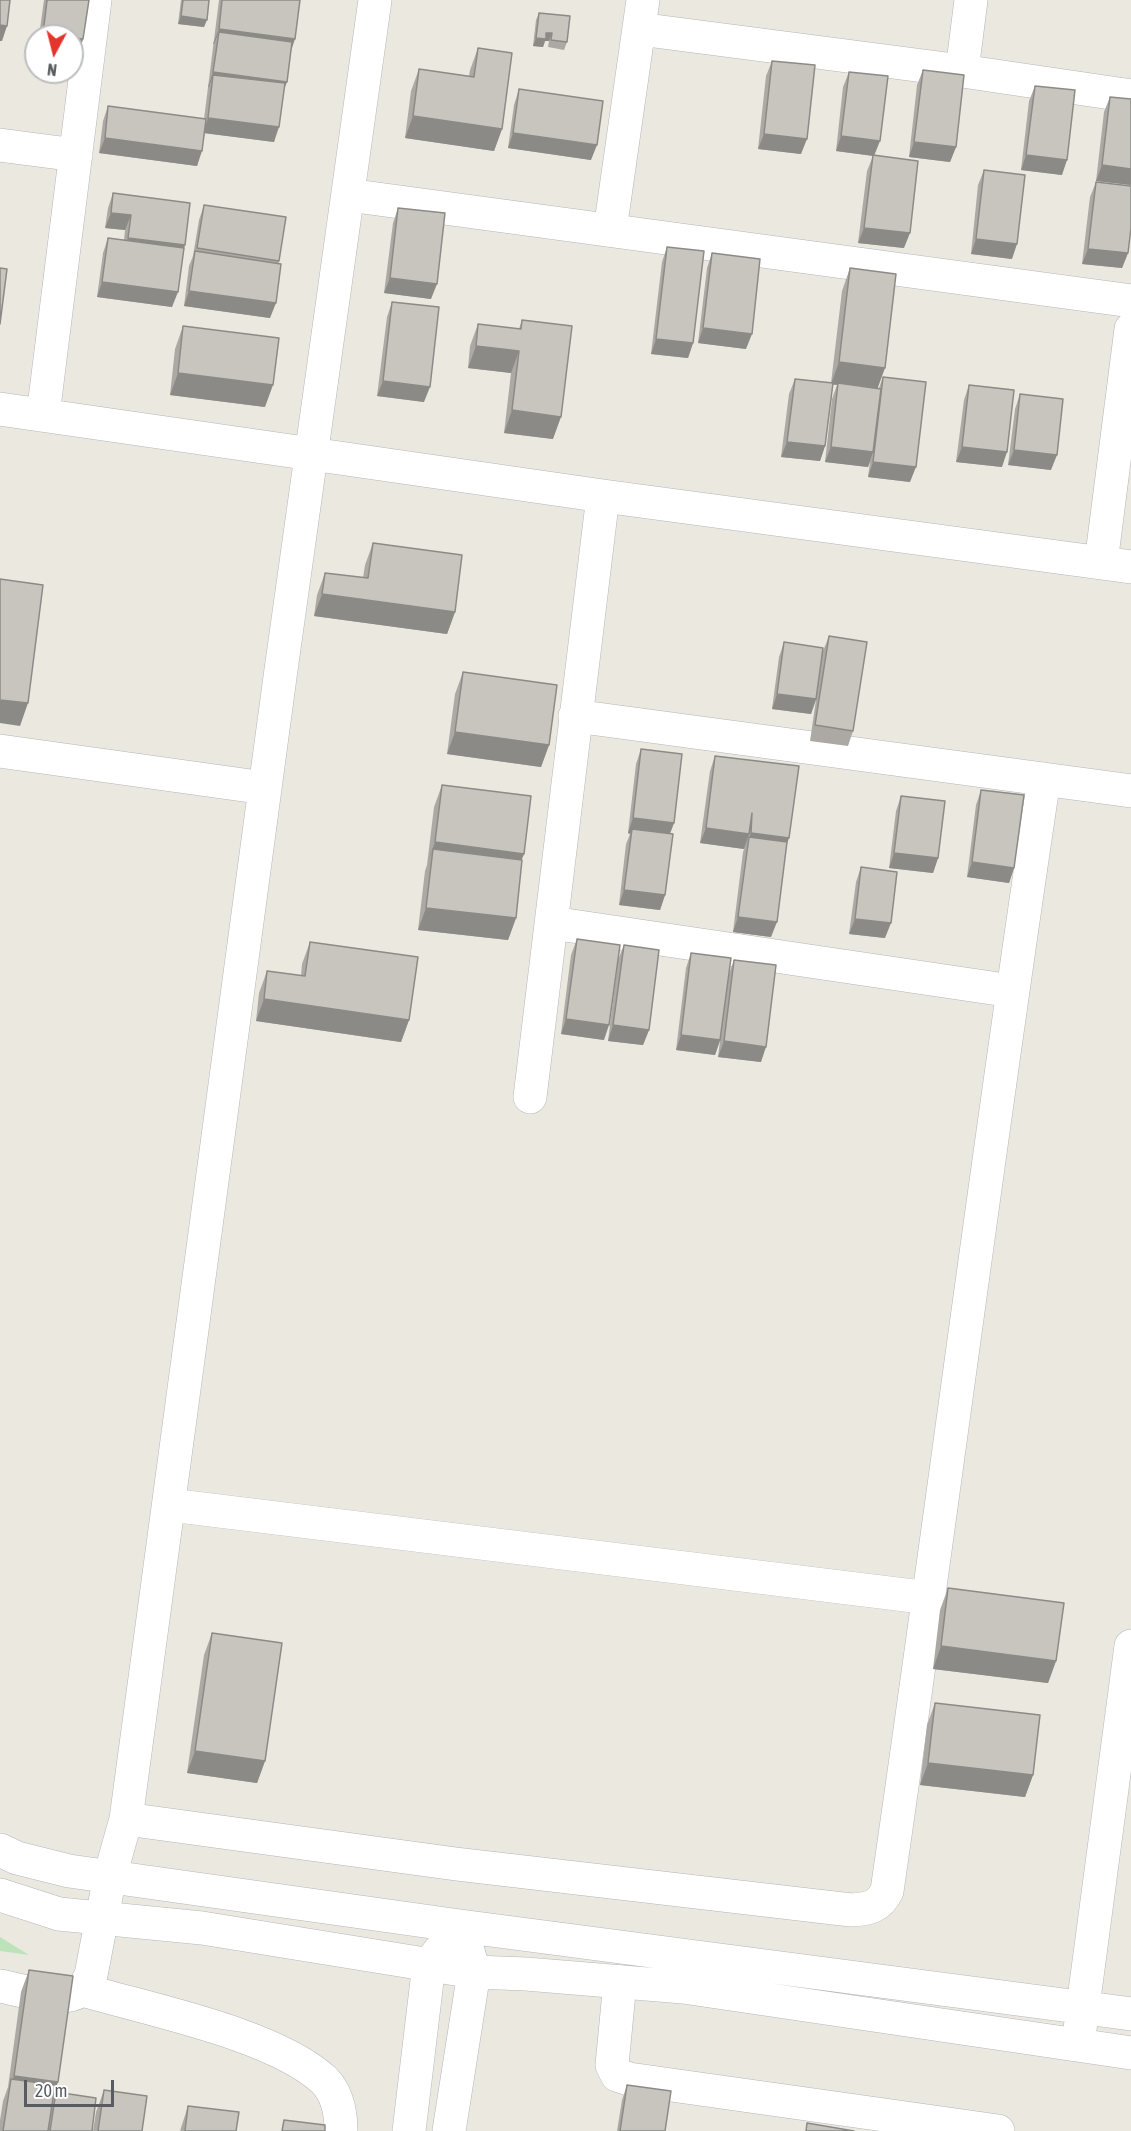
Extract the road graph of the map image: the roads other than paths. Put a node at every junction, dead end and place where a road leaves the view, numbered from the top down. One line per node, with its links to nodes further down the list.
1 (95, 0): 8 (street)
2 (375, 0): 9 (street)
3 (971, 0): 5 (street)
4 (641, 15): 5 (street); 10 (street)
5 (962, 71): 6 (street)
6 (1131, 96)
7 (0, 145): 8 (street)
8 (76, 155): 14 (street)
9 (348, 195): 10 (street); 15 (street)
10 (610, 230): 11 (street)
11 (1131, 301)
12 (1131, 329): 17 (street)
13 (0, 409): 14 (street)
14 (43, 415): 15 (street)
15 (313, 454): 16 (street); 21 (street)
16 (603, 496): 17 (street); 18 (street)
17 (1116, 565)
18 (575, 716): 20 (street); 23 (street)
19 (0, 751): 21 (street)
20 (1044, 779): 22 (street); 24 (street)
21 (265, 788): 26 (street)
22 (1131, 791)
23 (552, 923): 24 (street); 25 (street)
24 (1012, 991): 27 (street)
25 (530, 1097)
26 (170, 1505): 27 (street); 29 (street)
27 (930, 1598): 29 (street)
28 (1131, 1646): 40 (street)
29 (126, 1819): 31 (street)
30 (0, 1850): 31 (street)
31 (110, 1876): 33 (street); 34 (street)
32 (0, 1895): 33 (street)
33 (103, 1919): 35 (street); 39 (street)
34 (460, 1926): 35 (street); 36 (street); 40 (street)
35 (429, 1964): 36 (street); 45 (street)
36 (474, 1972): 37 (street); 46 (street)
37 (620, 1982): 42 (street); 47 (street)
38 (0, 1986): 39 (street)
39 (83, 1990): 44 (street)
40 (1083, 2008): 41 (street); 42 (street)
41 (1131, 2014)
42 (1078, 2045): 43 (street)
43 (1131, 2053)
44 (341, 2131)
45 (409, 2131)
46 (449, 2131)
47 (998, 2131)

